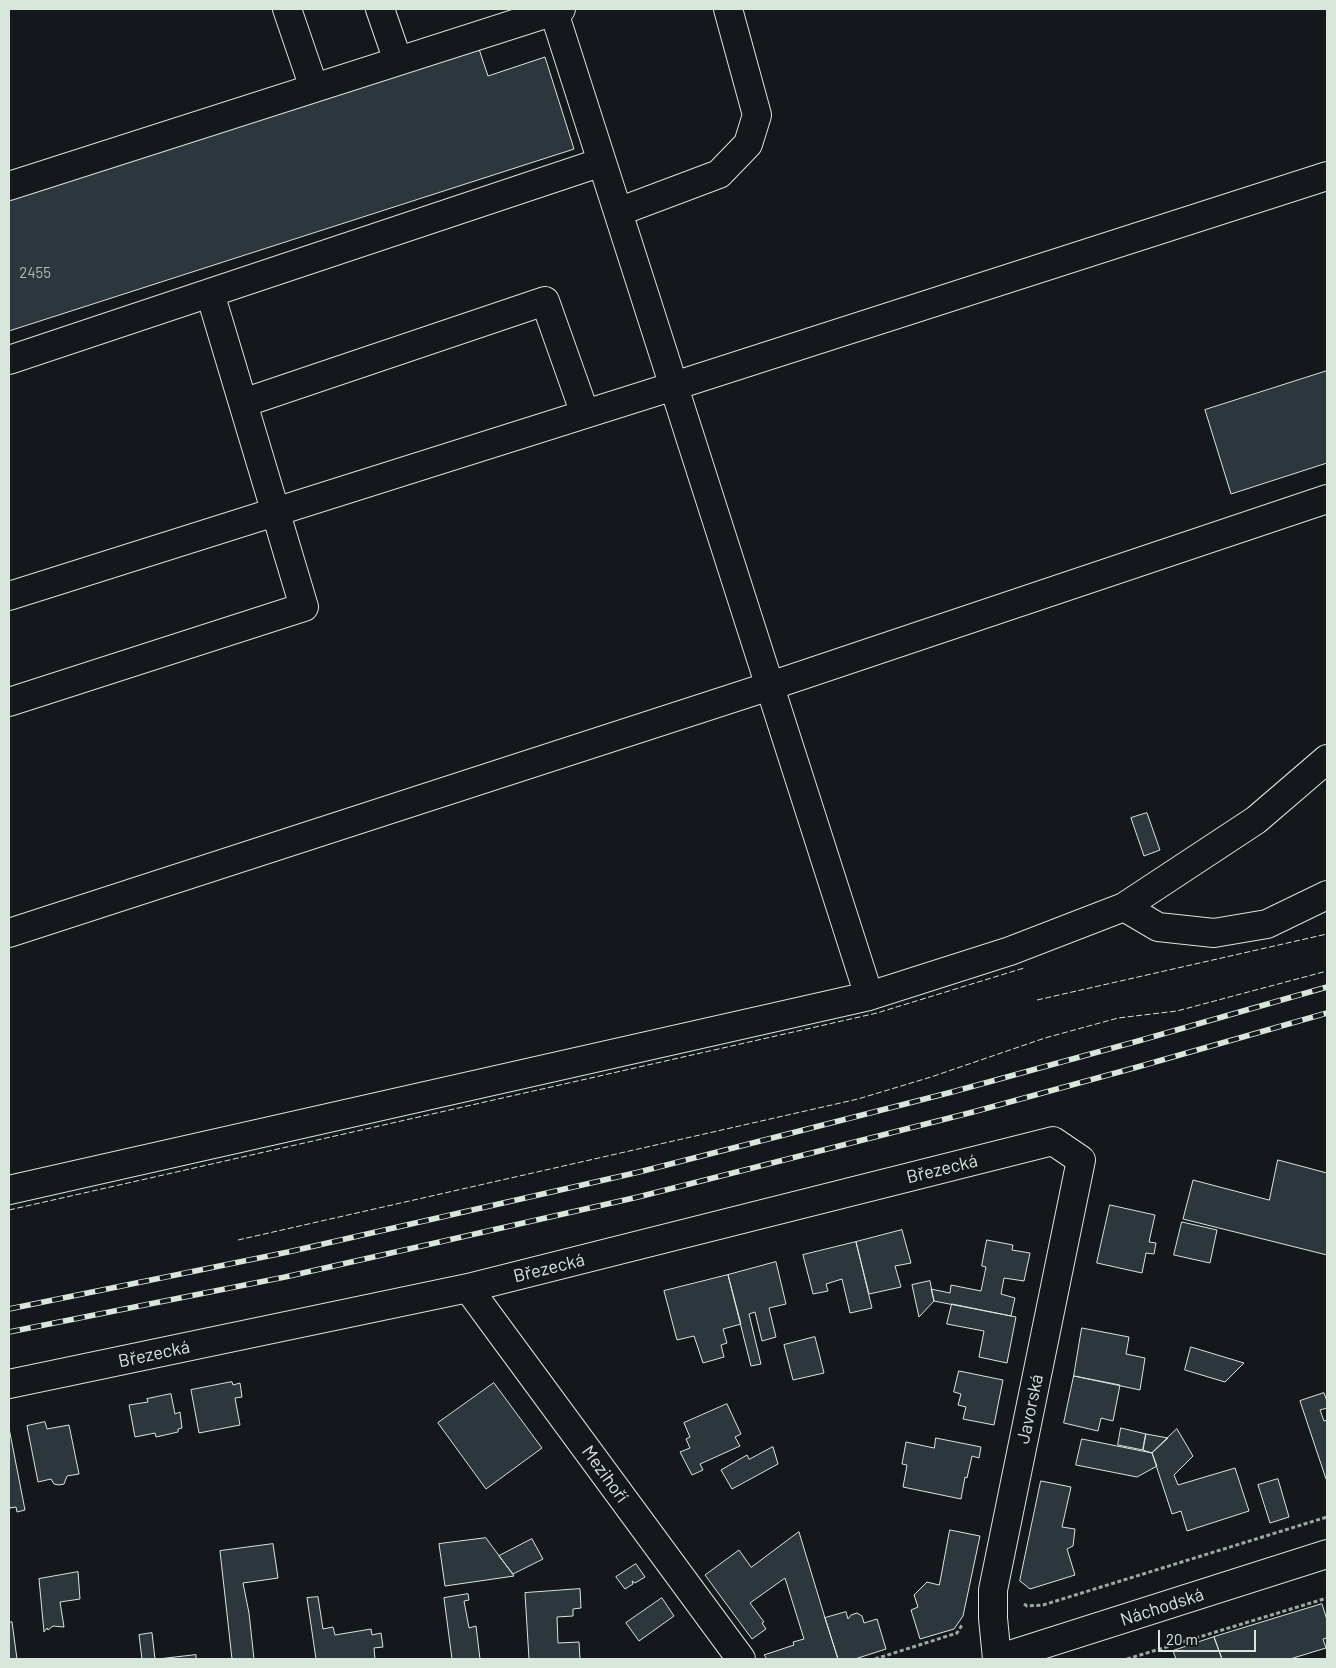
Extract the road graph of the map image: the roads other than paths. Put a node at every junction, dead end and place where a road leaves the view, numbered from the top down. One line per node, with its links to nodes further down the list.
1 (287, 9): 6 (street)
2 (380, 9): 5 (street)
3 (556, 9): 5 (street); 7 (street)
4 (728, 9): 10 (street)
5 (398, 62): 6 (street)
6 (314, 88): 9 (street)
7 (602, 162): 10 (street); 11 (street)
8 (1327, 176): 13 (street)
9 (9, 186)
10 (618, 212): 13 (street)
11 (210, 293): 12 (street); 14 (street)
12 (9, 360)
13 (674, 386): 15 (street); 19 (street)
14 (243, 403): 15 (street); 17 (street)
15 (585, 414): 17 (street)
16 (1327, 498): 19 (street)
17 (276, 512): 18 (street); 20 (street)
18 (9, 596)
19 (770, 686): 24 (street); 25 (street)
20 (9, 702)
21 (1327, 759): 23 (street)
22 (1327, 895): 23 (street)
23 (1124, 906): 25 (street)
24 (9, 933)
25 (869, 996): 27 (street)
26 (1081, 1160): 28 (street, Březecká); 32 (street, Javorská)
27 (9, 1190)
28 (468, 1288): 29 (street, Březecká); 31 (street, Mezihoří)
29 (9, 1384)
30 (1327, 1554): 32 (street, Náchodská)
31 (741, 1659)
32 (997, 1659)

